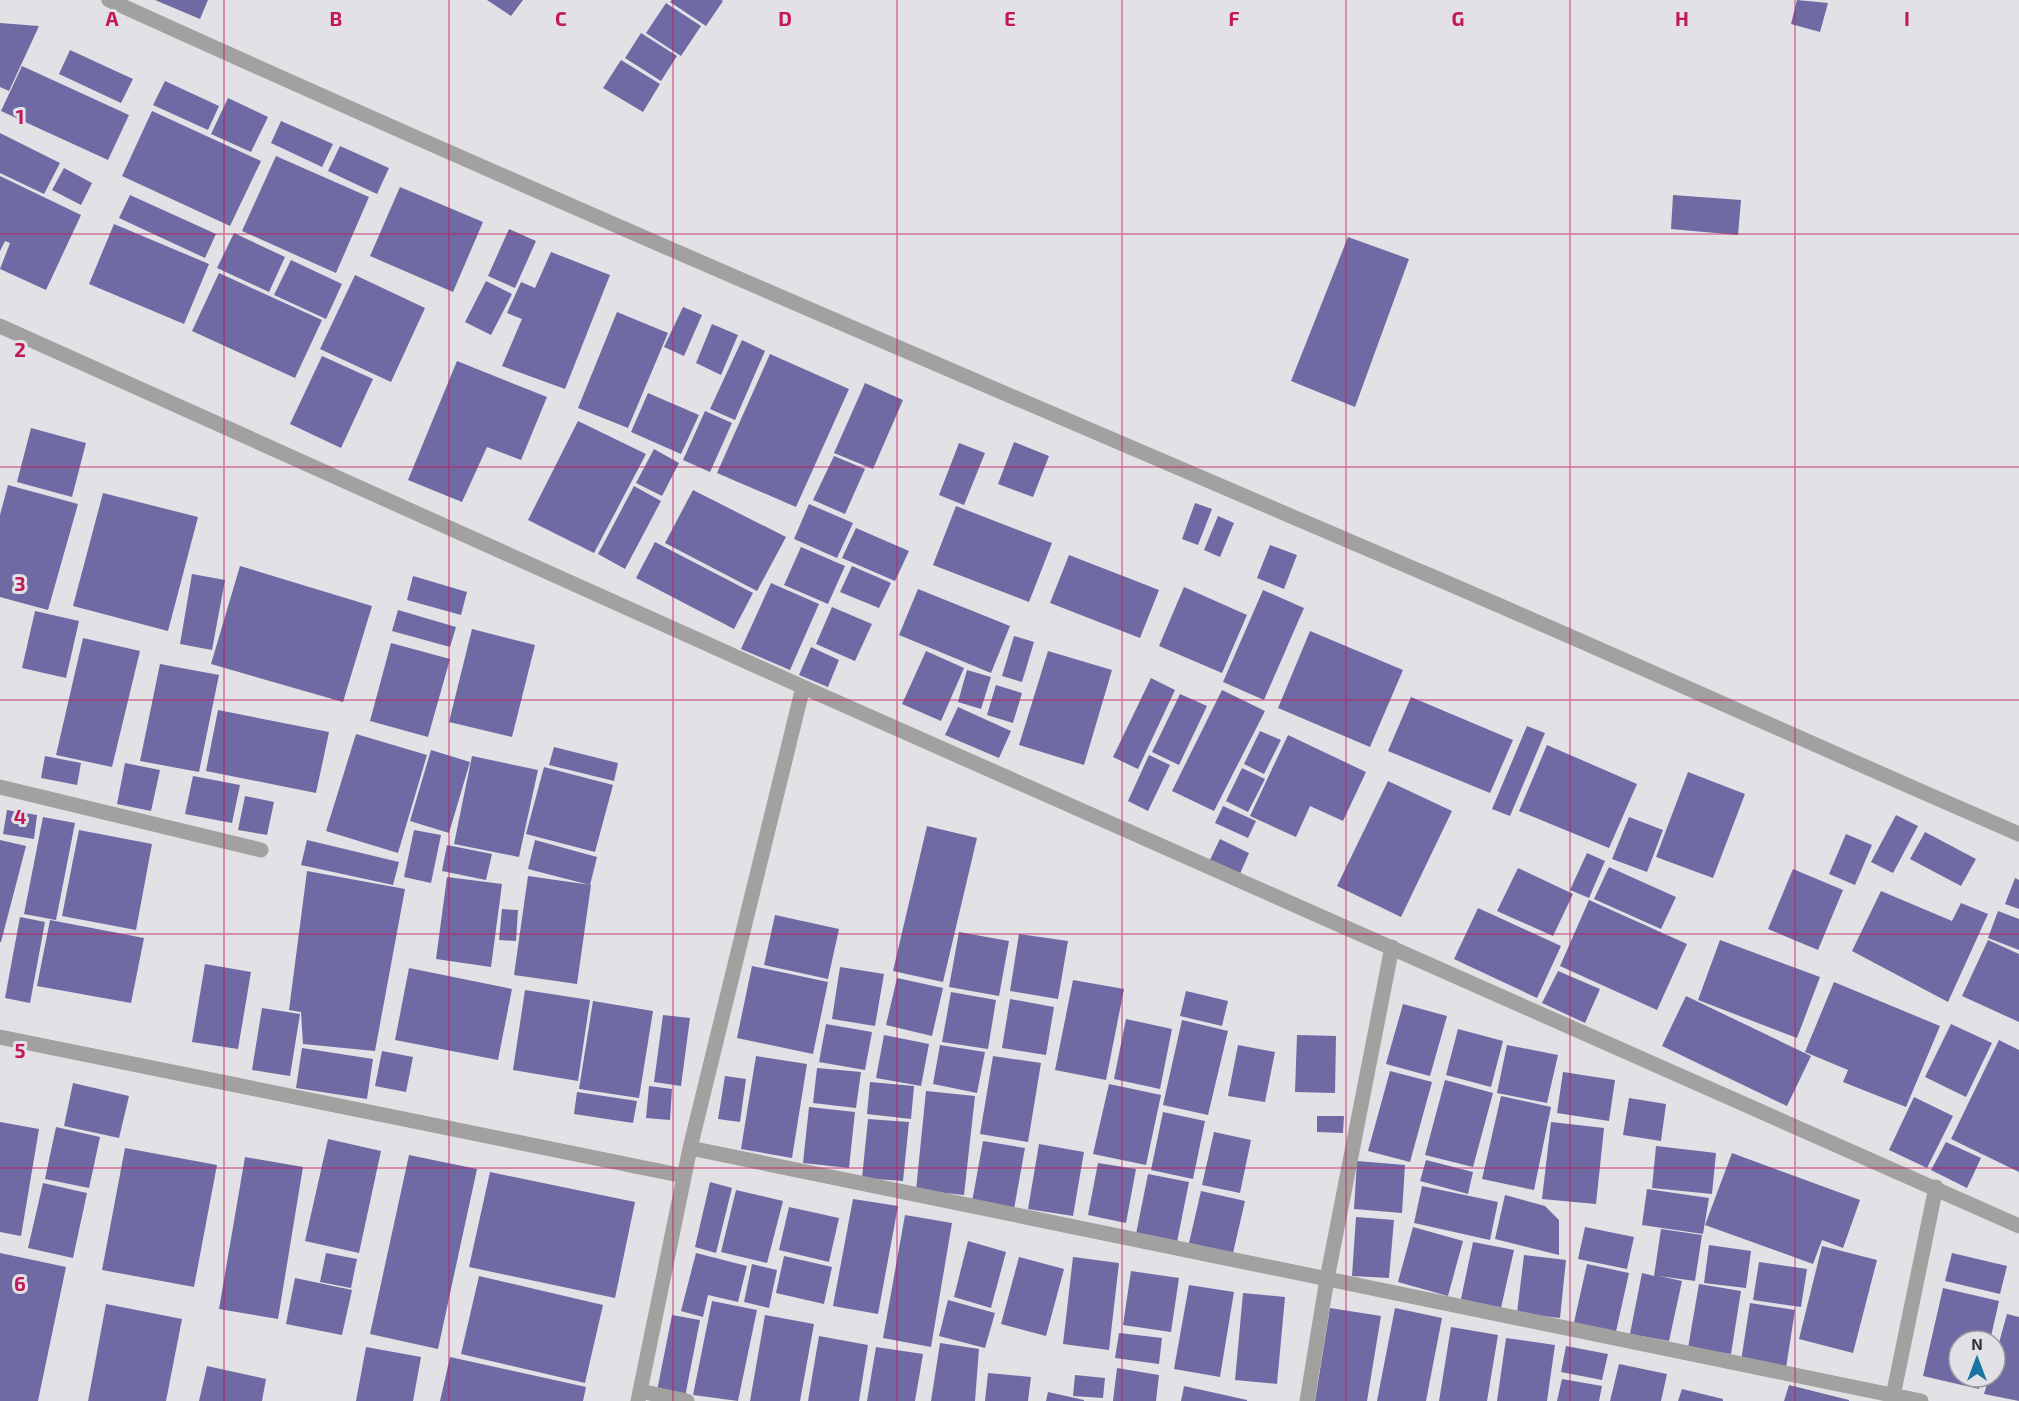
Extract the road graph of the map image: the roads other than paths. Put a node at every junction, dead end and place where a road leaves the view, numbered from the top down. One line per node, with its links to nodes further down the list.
1 (109, 0): 5 (street)
2 (0, 326): 3 (street)
3 (802, 687): 7 (street); 9 (street)
4 (0, 787): 6 (street)
5 (2019, 834)
6 (261, 850)
7 (1392, 947): 11 (street); 13 (street)
8 (0, 1037): 10 (street)
9 (690, 1148): 10 (street); 13 (street)
10 (684, 1176): 14 (street)
11 (1936, 1187): 12 (street); 15 (street)
12 (2019, 1226)
13 (1327, 1279): 15 (street); 17 (street)
14 (639, 1396): 16 (street)
15 (1893, 1398): 18 (street)
16 (687, 1401)
17 (1307, 1401)
18 (1921, 1401)

